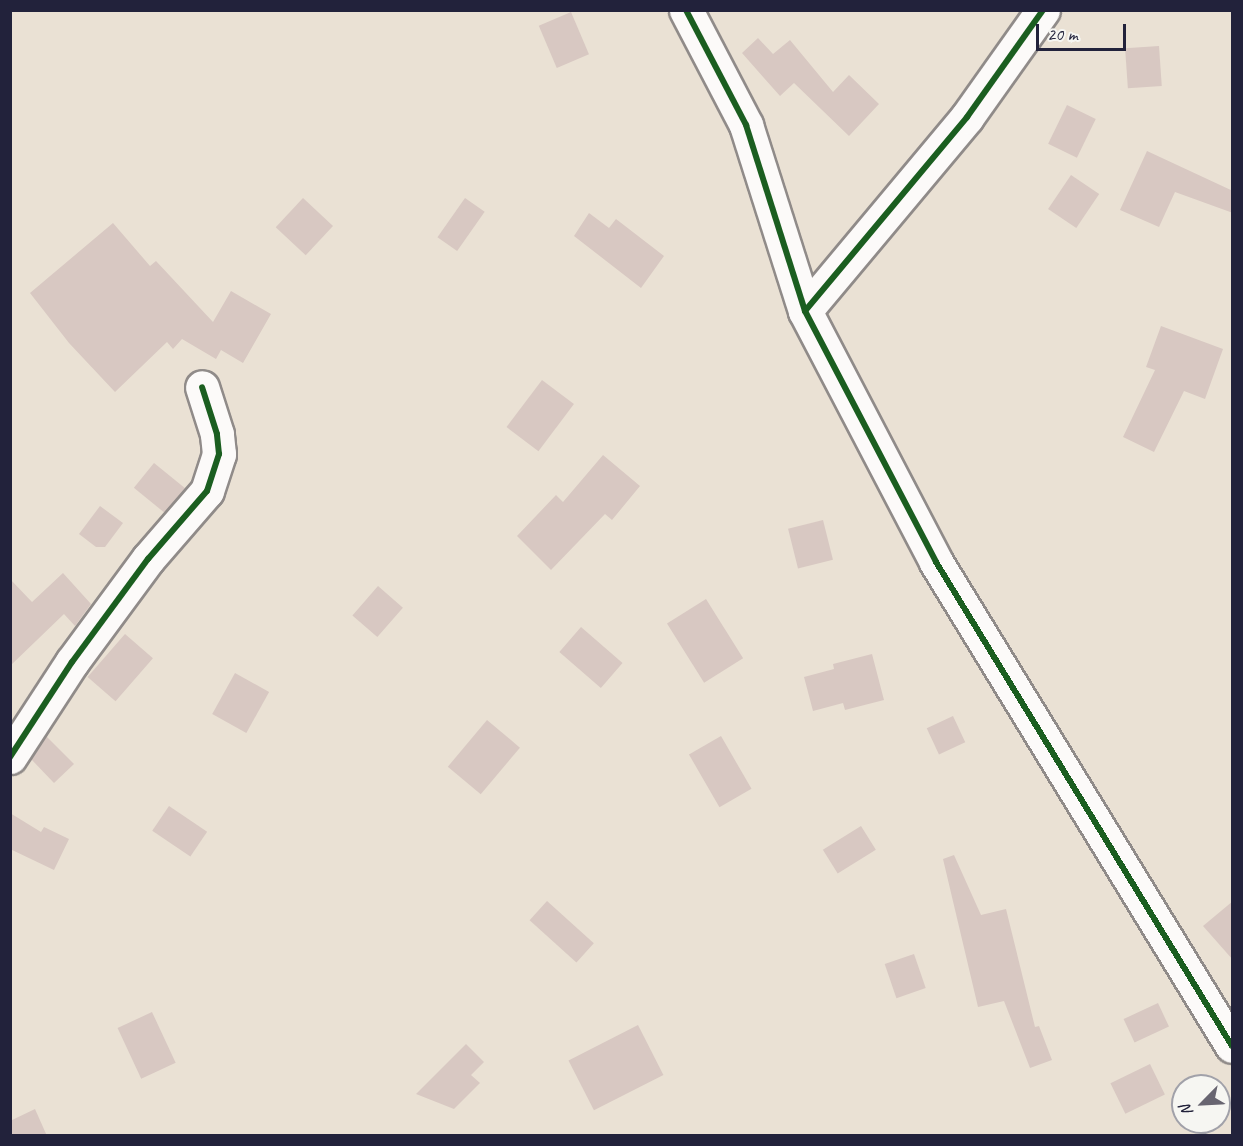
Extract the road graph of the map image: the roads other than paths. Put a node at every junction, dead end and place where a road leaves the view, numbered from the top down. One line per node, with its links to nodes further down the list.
1 (686, 10): 3 (street)
2 (1043, 10): 3 (street)
3 (805, 311): 6 (street)
4 (202, 387): 5 (street)
5 (10, 757)
6 (1233, 1046)

